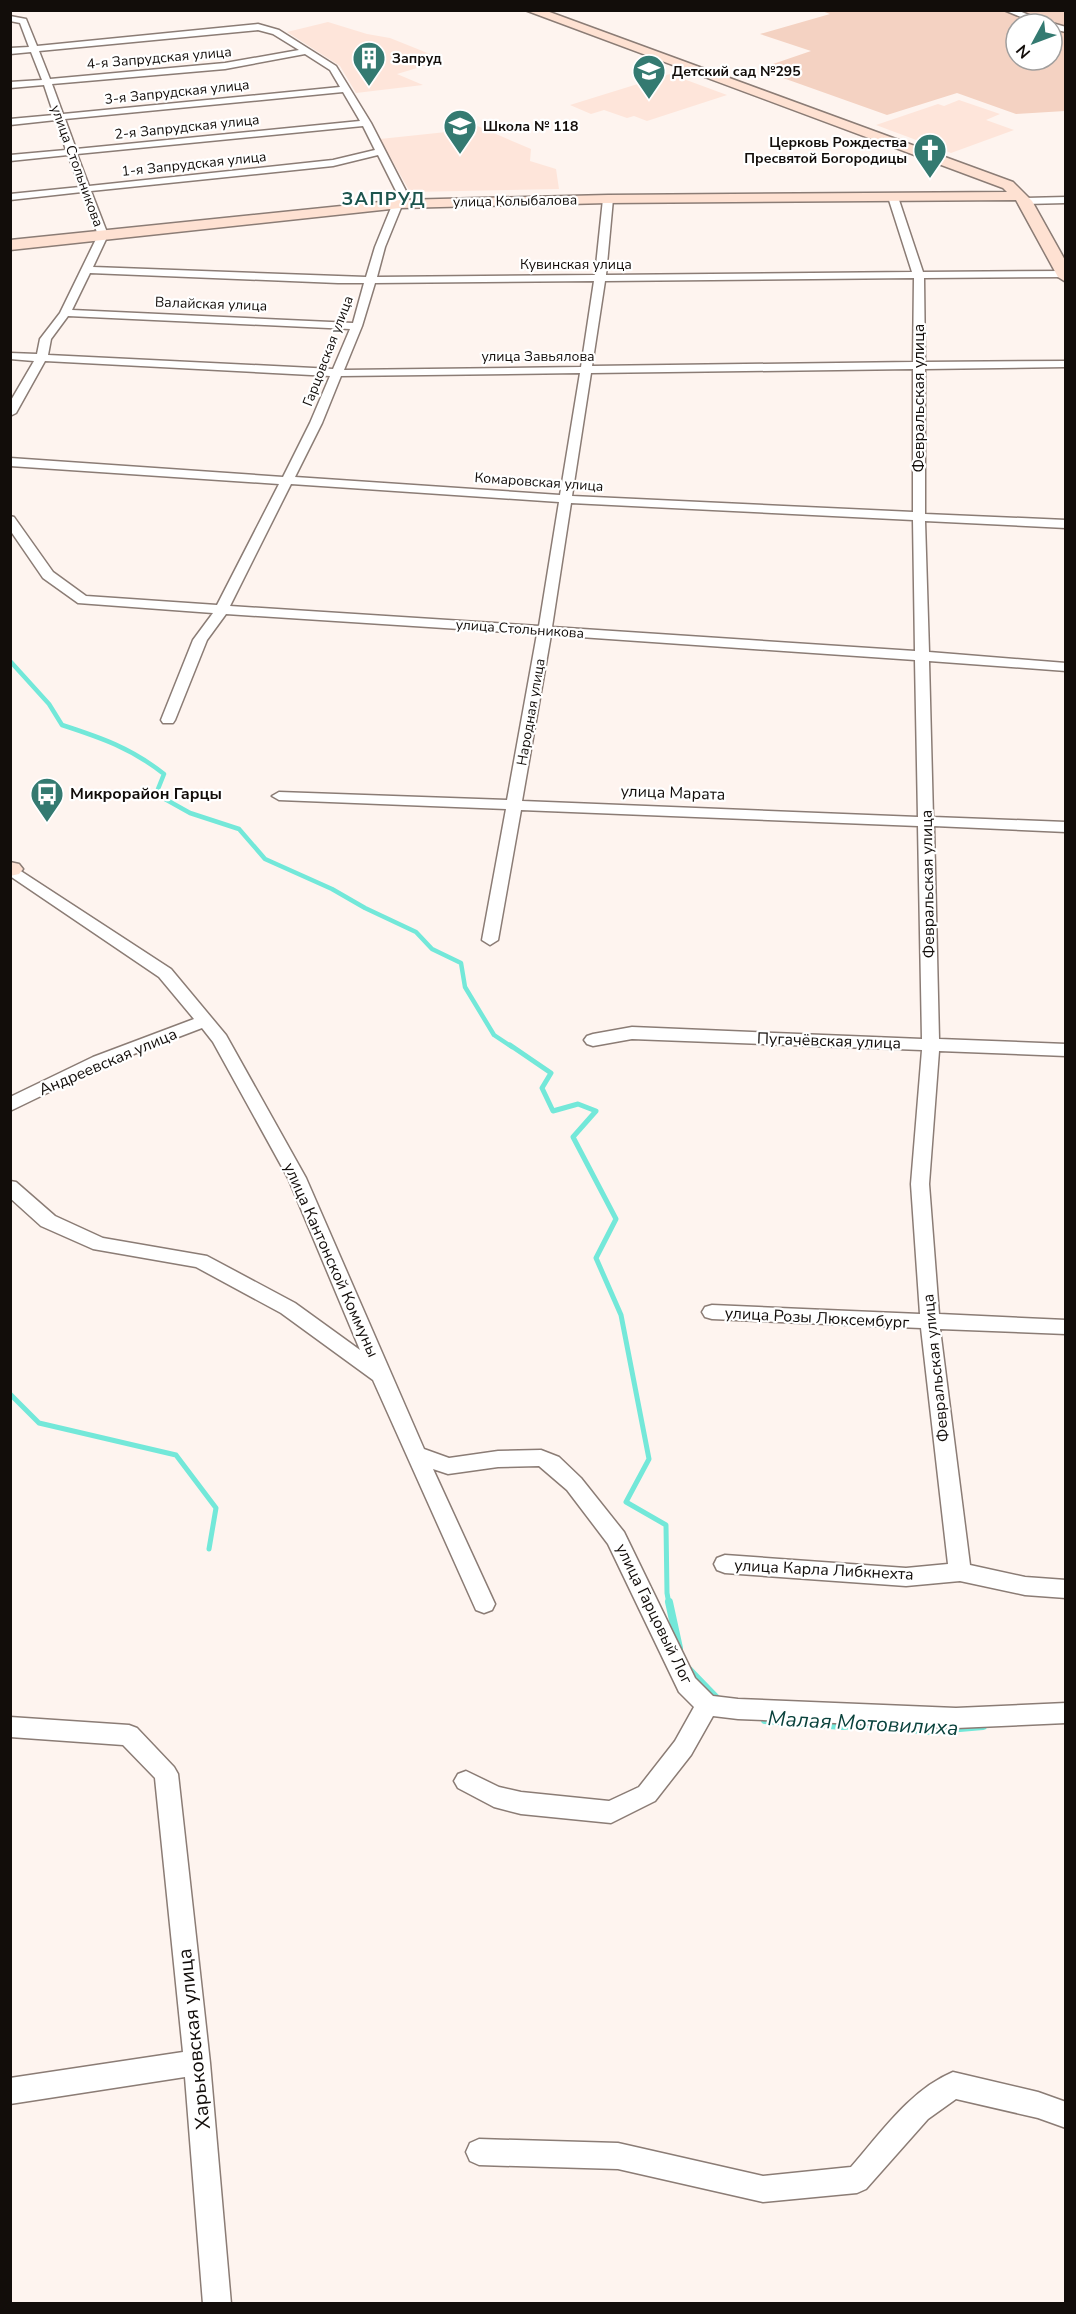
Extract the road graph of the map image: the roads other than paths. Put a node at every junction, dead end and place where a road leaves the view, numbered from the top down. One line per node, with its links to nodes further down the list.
1 (531, 10): 19 (street)
2 (11, 18): 3 (street, улица Стольникова)
3 (35, 49): 4 (street); 5 (street); 6 (street, улица Стольникова)
4 (10, 51)
5 (309, 51): 6 (street, 4-я Запрудская улица); 8 (street)
6 (47, 82): 7 (street, 4-я Запрудская улица); 9 (street, улица Стольникова)
7 (10, 85)
8 (346, 89): 9 (street, 3-я Запрудская улица); 11 (street)
9 (59, 117): 10 (street, 3-я Запрудская улица); 12 (street, улица Стольникова)
10 (10, 122)
11 (366, 123): 12 (street, 2-я Запрудская улица); 13 (street)
12 (70, 152): 14 (street, 2-я Запрудская улица); 15 (street, улица Стольникова)
13 (380, 152): 15 (street, 1-я Запрудская улица); 21 (street)
14 (10, 158)
15 (84, 189): 16 (street, 1-я Запрудская улица); 22 (street, улица Стольникова)
16 (10, 196)
17 (893, 197): 18 (street, улица Колыбалова); 19 (street, улица Колыбалова); 26 (street, Февральская улица)
18 (608, 199): 21 (street, улица Колыбалова); 27 (street, Народная улица)
19 (1023, 199): 20 (street, улица Колыбалова); 25 (street)
20 (1065, 200)
21 (400, 204): 22 (street, улица Колыбалова); 28 (street, Гарцовская улица)
22 (103, 235): 23 (street, улица Колыбалова); 24 (street, улица Стольникова)
23 (10, 245)
24 (88, 270): 28 (street, Кувинская улица); 29 (street, улица Стольникова)
25 (1065, 275): 26 (street, Кувинская улица)
26 (919, 276): 27 (street, Кувинская улица); 34 (street, Февральская улица)
27 (600, 279): 28 (street, Кувинская улица); 35 (street, Народная улица)
28 (371, 280): 30 (street, Гарцовская улица)
29 (65, 313): 30 (street, Валайская улица); 32 (street, улица Стольникова)
30 (357, 326): 36 (street, Гарцовская улица)
31 (10, 356): 32 (street, улица Завьялова)
32 (41, 359): 36 (street, улица Завьялова); 37 (street, улица Стольникова)
33 (1065, 364): 34 (street, улица Завьялова)
34 (919, 365): 35 (street, улица Завьялова); 41 (street, Февральская улица)
35 (584, 371): 36 (street, улица Завьялова); 40 (street, Народная улица)
36 (338, 373): 39 (street, Гарцовская улица)
37 (10, 413)
38 (10, 462): 39 (street, Комаровская улица)
39 (285, 481): 40 (street, Комаровская улица); 44 (street, Гарцовская улица)
40 (564, 499): 41 (street, Комаровская улица); 45 (street, Народная улица)
41 (919, 518): 43 (street, Комаровская улица); 46 (street, Февральская улица)
42 (10, 520): 44 (street, улица Стольникова)
43 (1065, 524)
44 (221, 611): 45 (street, улица Стольникова); 48 (street, Гарцовская улица)
45 (545, 630): 46 (street, улица Стольникова); 50 (street, Народная улица)
46 (923, 656): 47 (street, улица Стольникова); 51 (street, Февральская улица)
47 (1065, 667)
48 (168, 720)
49 (279, 796): 50 (street, улица Марата)
50 (515, 805): 51 (street, улица Марата); 54 (street, Народная улица)
51 (927, 820): 52 (street, улица Марата); 57 (street, Февральская улица)
52 (1065, 827)
53 (11, 869): 55 (street, улица Кантонской Коммуны)
54 (490, 940)
55 (206, 1020): 59 (street, Андреевская улица); 64 (street, улица Кантонской Коммуны)
56 (593, 1040): 57 (street, Пугачёвская улица)
57 (931, 1045): 58 (street, Пугачёвская улица); 62 (street, Февральская улица)
58 (1065, 1050)
59 (10, 1105)
60 (10, 1187): 64 (street)
61 (712, 1312): 62 (street, улица Розы Люксембург)
62 (930, 1323): 63 (street, улица Розы Люксембург); 67 (street, Февральская улица)
63 (1065, 1327)
64 (381, 1376): 65 (street, улица Кантонской Коммуны)
65 (418, 1455): 69 (street, улица Кантонской Коммуны); 70 (street, улица Гарцовый Лог)
66 (725, 1564): 67 (street, улица Карла Либкнехта)
67 (960, 1572): 68 (street, улица Карла Либкнехта)
68 (1065, 1589)
69 (483, 1604)
70 (707, 1705): 71 (street); 73 (street)
71 (1065, 1713)
72 (10, 1727): 74 (street, Харьковская улица)
73 (466, 1780)
74 (197, 2063): 75 (street); 78 (street, Харьковская улица)
75 (10, 2091)
76 (1065, 2115): 77 (street)
77 (479, 2152)
78 (217, 2304)

